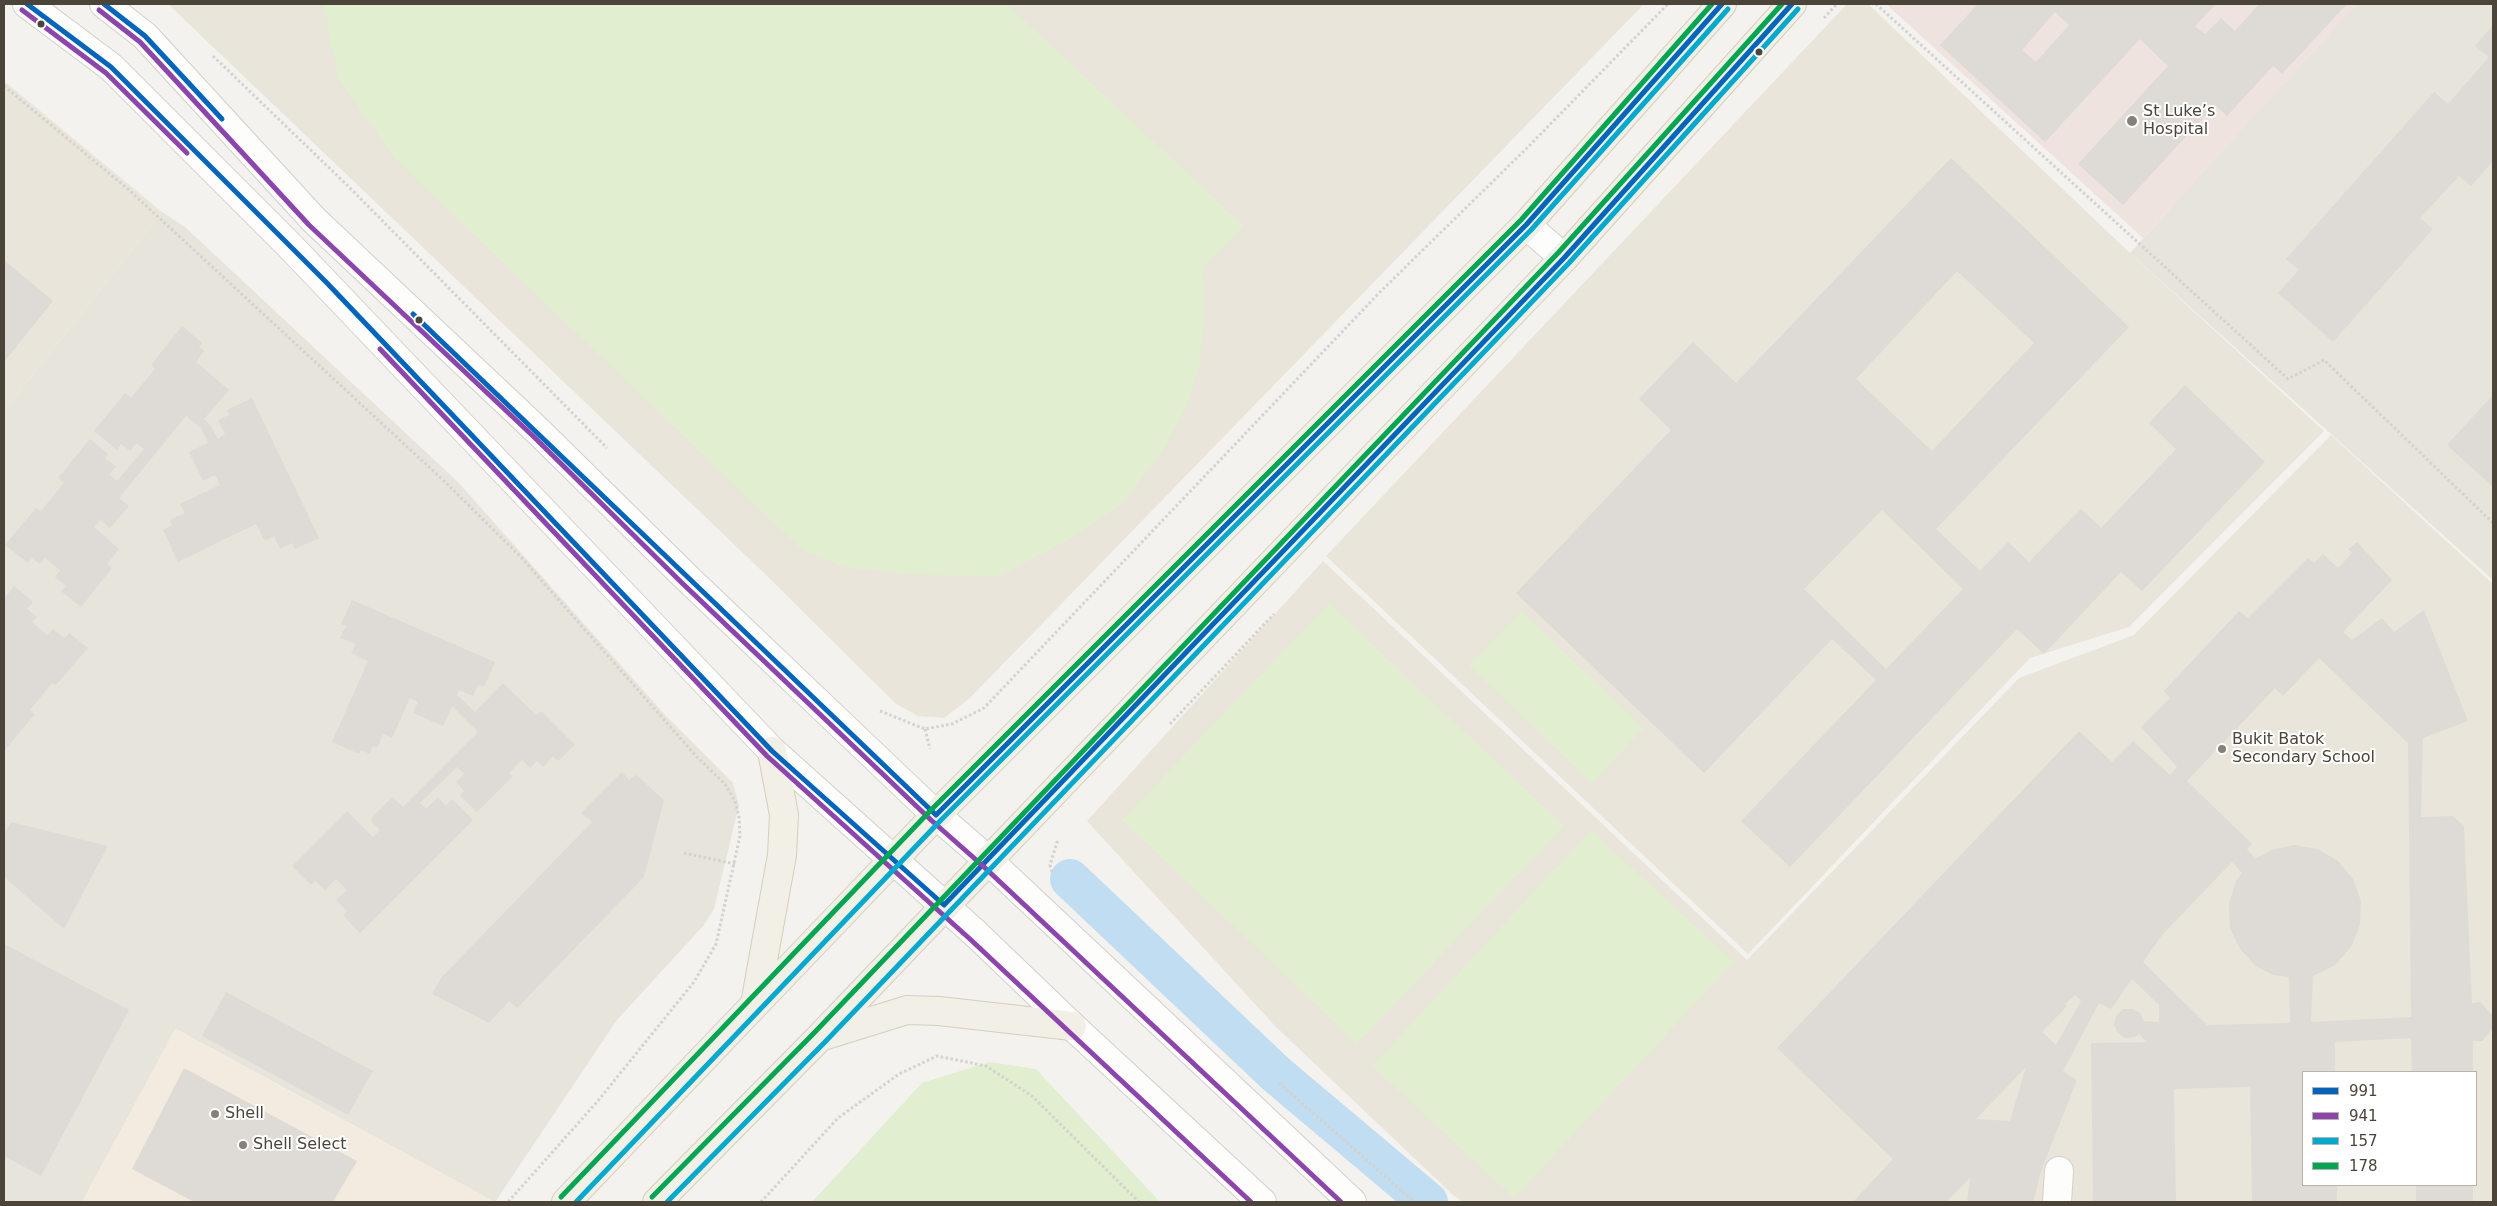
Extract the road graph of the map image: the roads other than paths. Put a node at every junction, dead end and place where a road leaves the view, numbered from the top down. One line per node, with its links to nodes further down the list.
1 (27, 4): 7 (street)
2 (104, 4): 8 (street)
3 (1722, 4): 5 (main road)
4 (1792, 4): 6 (main road)
5 (1526, 225): 6 (street); 8 (main road)
6 (1564, 258): 10 (main road)
7 (772, 751): 9 (street); 12 (main road)
8 (936, 815): 9 (main road); 10 (street)
9 (893, 859): 11 (street); 12 (main road)
10 (988, 860): 11 (main road); 19 (street)
11 (944, 905): 13 (street); 14 (main road)
12 (755, 1004): 16 (main road)
13 (1072, 1026): 14 (main road); 18 (street)
14 (819, 1038): 17 (main road)
15 (2059, 1171): 20 (street)
16 (566, 1202)
17 (656, 1202)
18 (1262, 1202)
19 (1352, 1202)
20 (2057, 1202)

